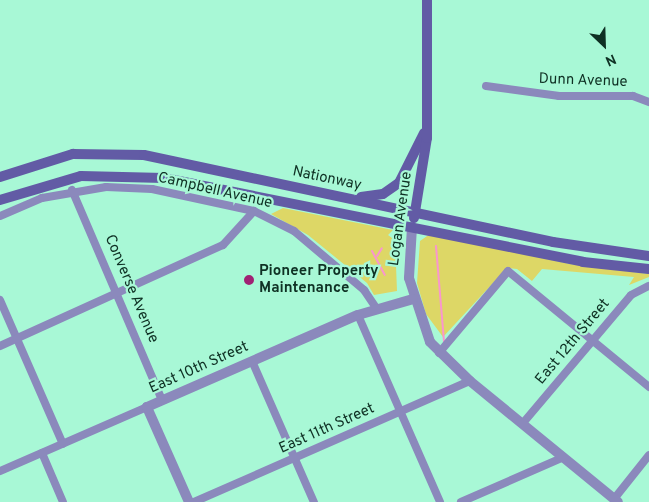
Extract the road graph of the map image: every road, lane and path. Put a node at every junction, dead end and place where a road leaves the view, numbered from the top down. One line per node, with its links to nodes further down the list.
1 (427, 0): 4 (main road, Logan Avenue)
2 (486, 86): 3 (street, Dunn Avenue)
3 (649, 102)
4 (427, 125): 7 (main road); 10 (main road, Logan Avenue)
5 (0, 176): 7 (main road, Nationway)
6 (72, 190): 9 (street, Campbell Avenue); 11 (street, Campbell Avenue); 16 (street, Converse Avenue)
7 (335, 196): 10 (main road, Nationway)
8 (0, 200): 12 (main road, Nationway)
9 (254, 211): 16 (street); 19 (street, Campbell Avenue)
10 (415, 213): 12 (main road, Logan Avenue); 13 (main road, Nationway)
11 (0, 216)
12 (412, 227): 14 (main road, Nationway); 17 (street, Logan Avenue)
13 (649, 256)
14 (649, 269)
15 (649, 286): 22 (street, East 12th Street)
16 (116, 295): 21 (street); 28 (street, Converse Avenue)
17 (413, 299): 19 (street, East 10th Street); 24 (street, Logan Avenue)
18 (0, 300): 21 (street)
19 (377, 309): 20 (street, East 10th Street)
20 (358, 315): 25 (street, East 10th Street); 30 (street)
21 (17, 338): 23 (street); 32 (street)
22 (592, 340): 24 (street); 27 (street); 31 (street, East 12th Street)
23 (0, 346)
24 (439, 353): 26 (street, Logan Avenue)
25 (252, 361): 28 (street, East 10th Street); 36 (street)
26 (470, 381): 30 (street, East 11th Street); 31 (street, Logan Avenue)
27 (649, 387)
28 (162, 400): 29 (street, East 10th Street)
29 (147, 407): 32 (street, East 10th Street); 40 (street)
30 (400, 412): 36 (street, East 11th Street); 43 (street)
31 (523, 423): 35 (street, Logan Avenue)
32 (63, 444): 33 (street, East 10th Street)
33 (42, 453): 37 (street, East 10th Street); 39 (street)
34 (649, 455): 38 (street)
35 (564, 457): 38 (street, Logan Avenue); 44 (street)
36 (295, 458): 41 (street, East 11th Street); 42 (street)
37 (0, 472)
38 (616, 500)
39 (63, 502)
40 (189, 502)
41 (194, 502)
42 (314, 502)
43 (440, 502)
44 (461, 502)

